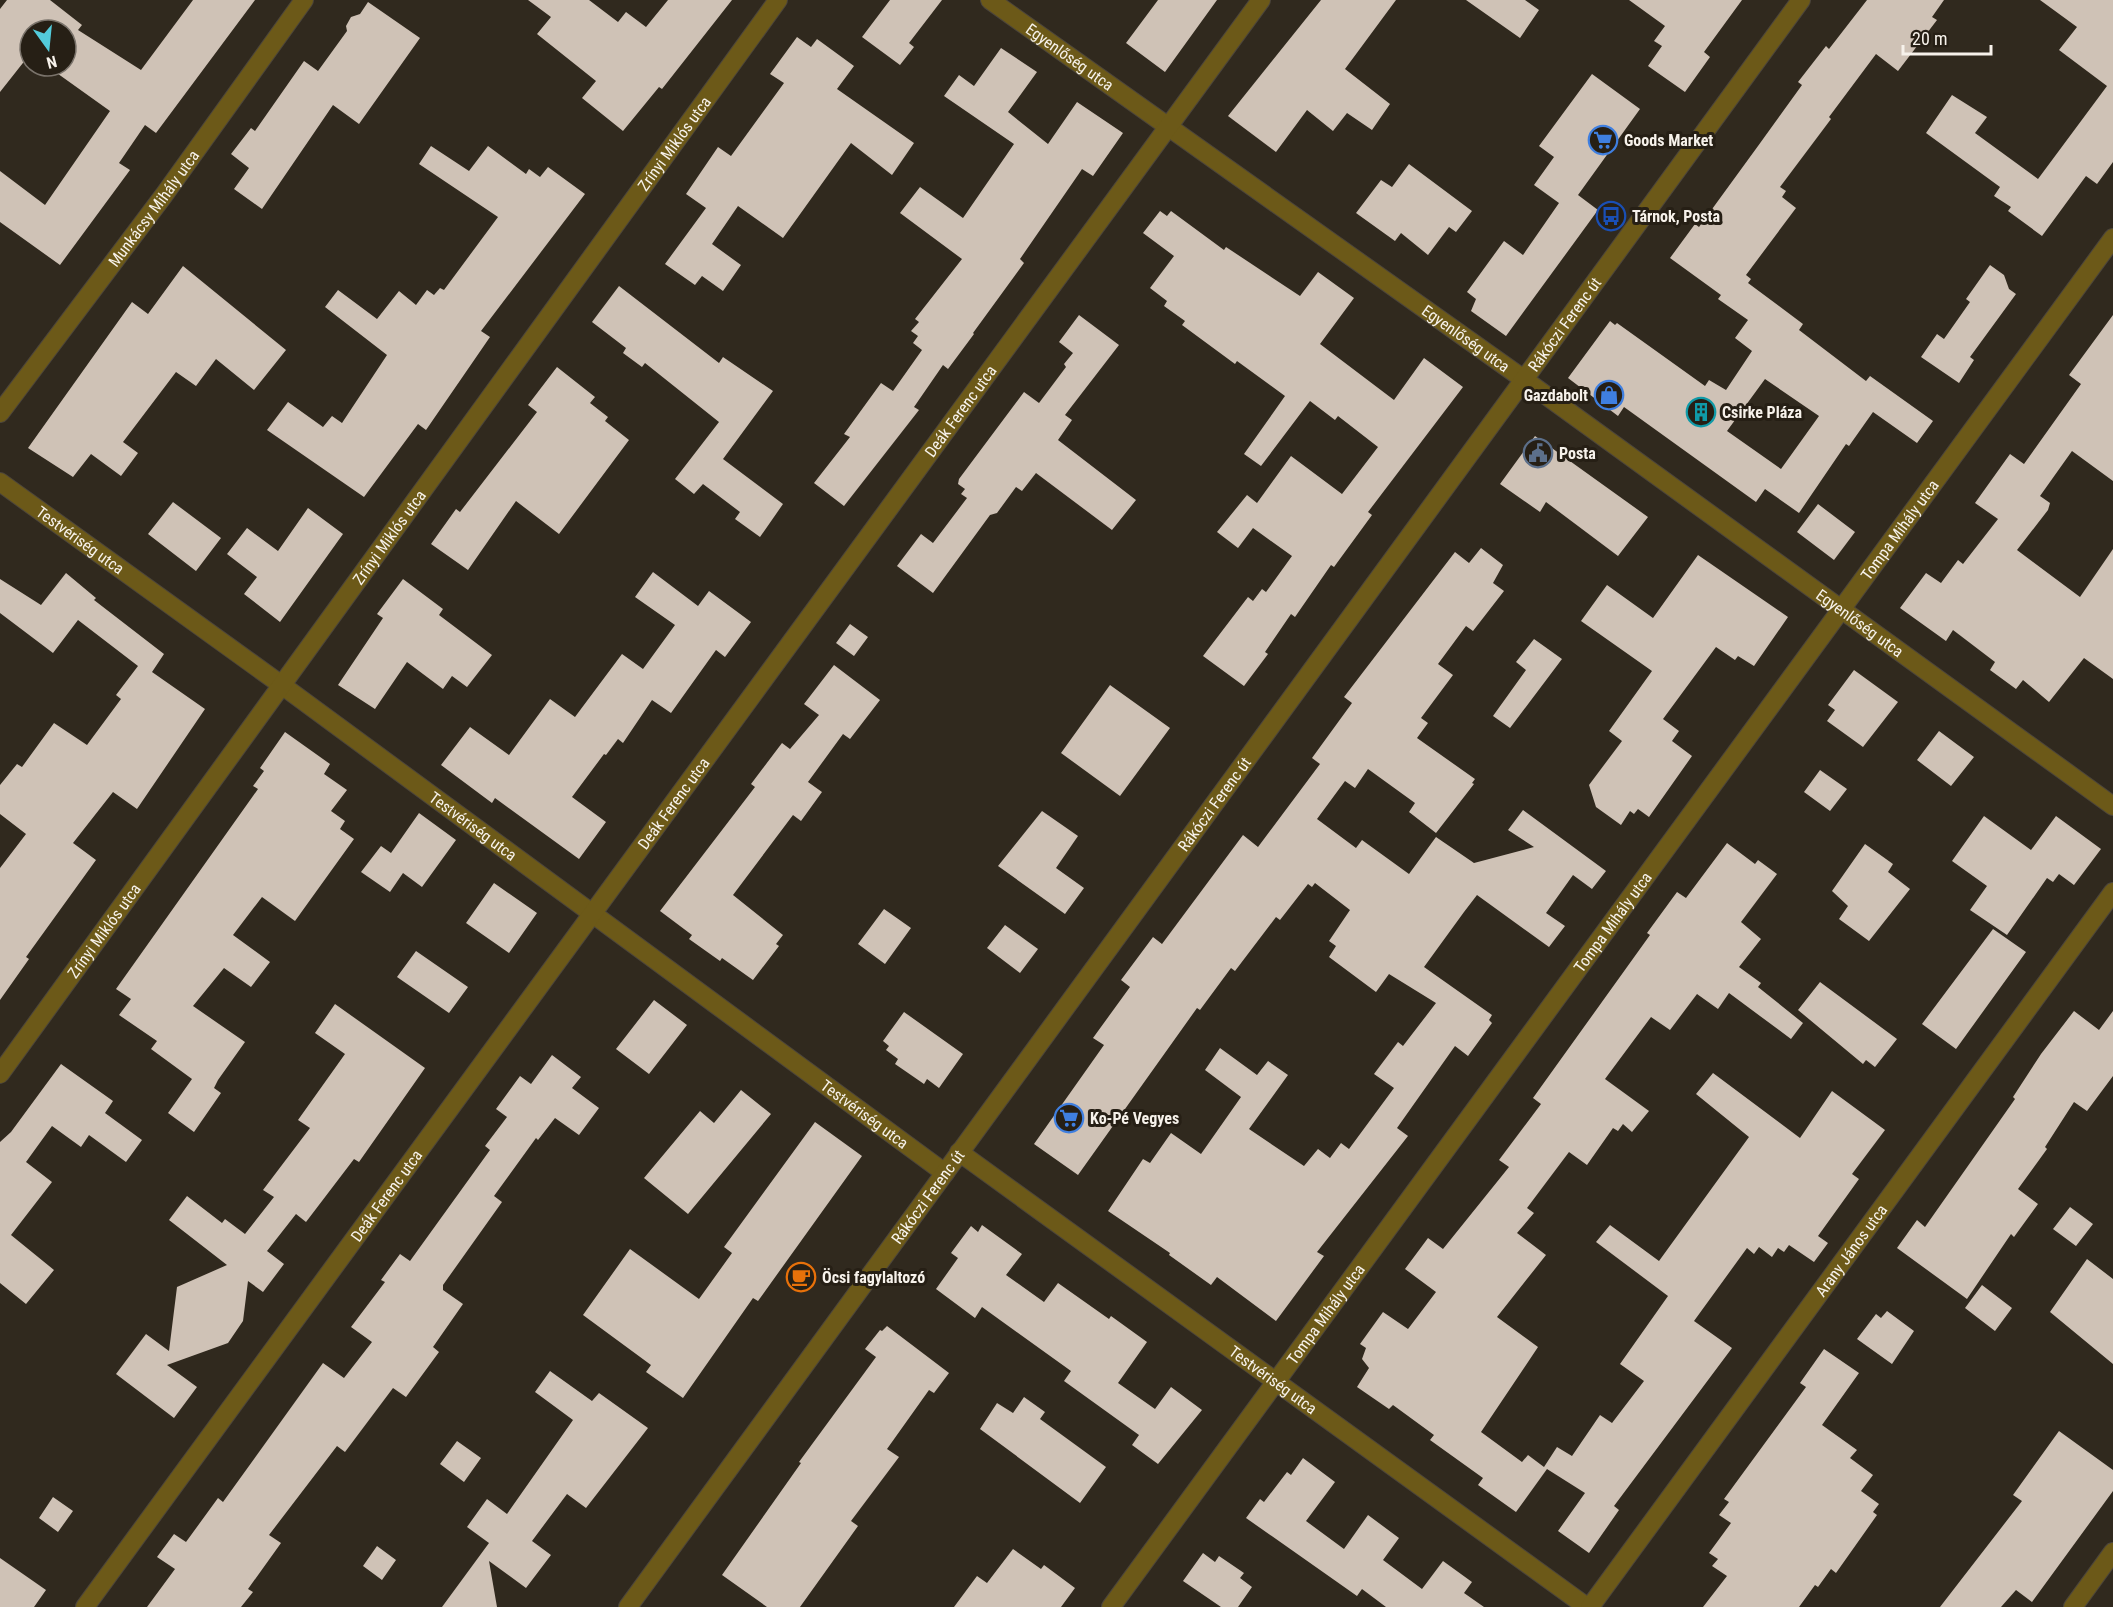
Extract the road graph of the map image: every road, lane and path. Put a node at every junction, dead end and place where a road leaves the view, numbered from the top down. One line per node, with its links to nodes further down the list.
1 (304, 0): 9 (street, Munkácsy Mihály utca)
2 (778, 0): 12 (street, Zrínyi Miklós utca)
3 (990, 0): 6 (street, Egyenlőség utca)
4 (1261, 0): 6 (street, Deák Ferenc utca)
5 (1801, 0): 8 (street, Rákóczi Ferenc út)
6 (1168, 126): 8 (street, Egyenlőség utca); 15 (street, Deák Ferenc utca)
7 (2113, 238): 11 (street, Tompa Mihály utca)
8 (1522, 378): 11 (street, Egyenlőség utca); 17 (street, Rákóczi Ferenc út)
9 (0, 413)
10 (0, 482): 12 (street, Testvériség utca)
11 (1841, 611): 13 (street, Egyenlőség utca); 19 (street, Tompa Mihály utca)
12 (283, 686): 15 (street, Testvériség utca); 16 (street, Zrínyi Miklós utca)
13 (2113, 806)
14 (2113, 892): 24 (street, Arany János utca)
15 (592, 913): 18 (street, Testvériség utca); 21 (street, Deák Ferenc utca)
16 (0, 1074)
17 (959, 1152): 18 (street, Rákóczi Ferenc út); 19 (street, Testvériség utca)
18 (945, 1173): 22 (street, Rákóczi Ferenc út)
19 (1276, 1382): 23 (street, Tompa Mihály utca); 24 (street, Testvériség utca)
20 (2113, 1552): 25 (street)
21 (85, 1607)
22 (628, 1607)
23 (1111, 1607)
24 (1589, 1607)
25 (2073, 1607)

